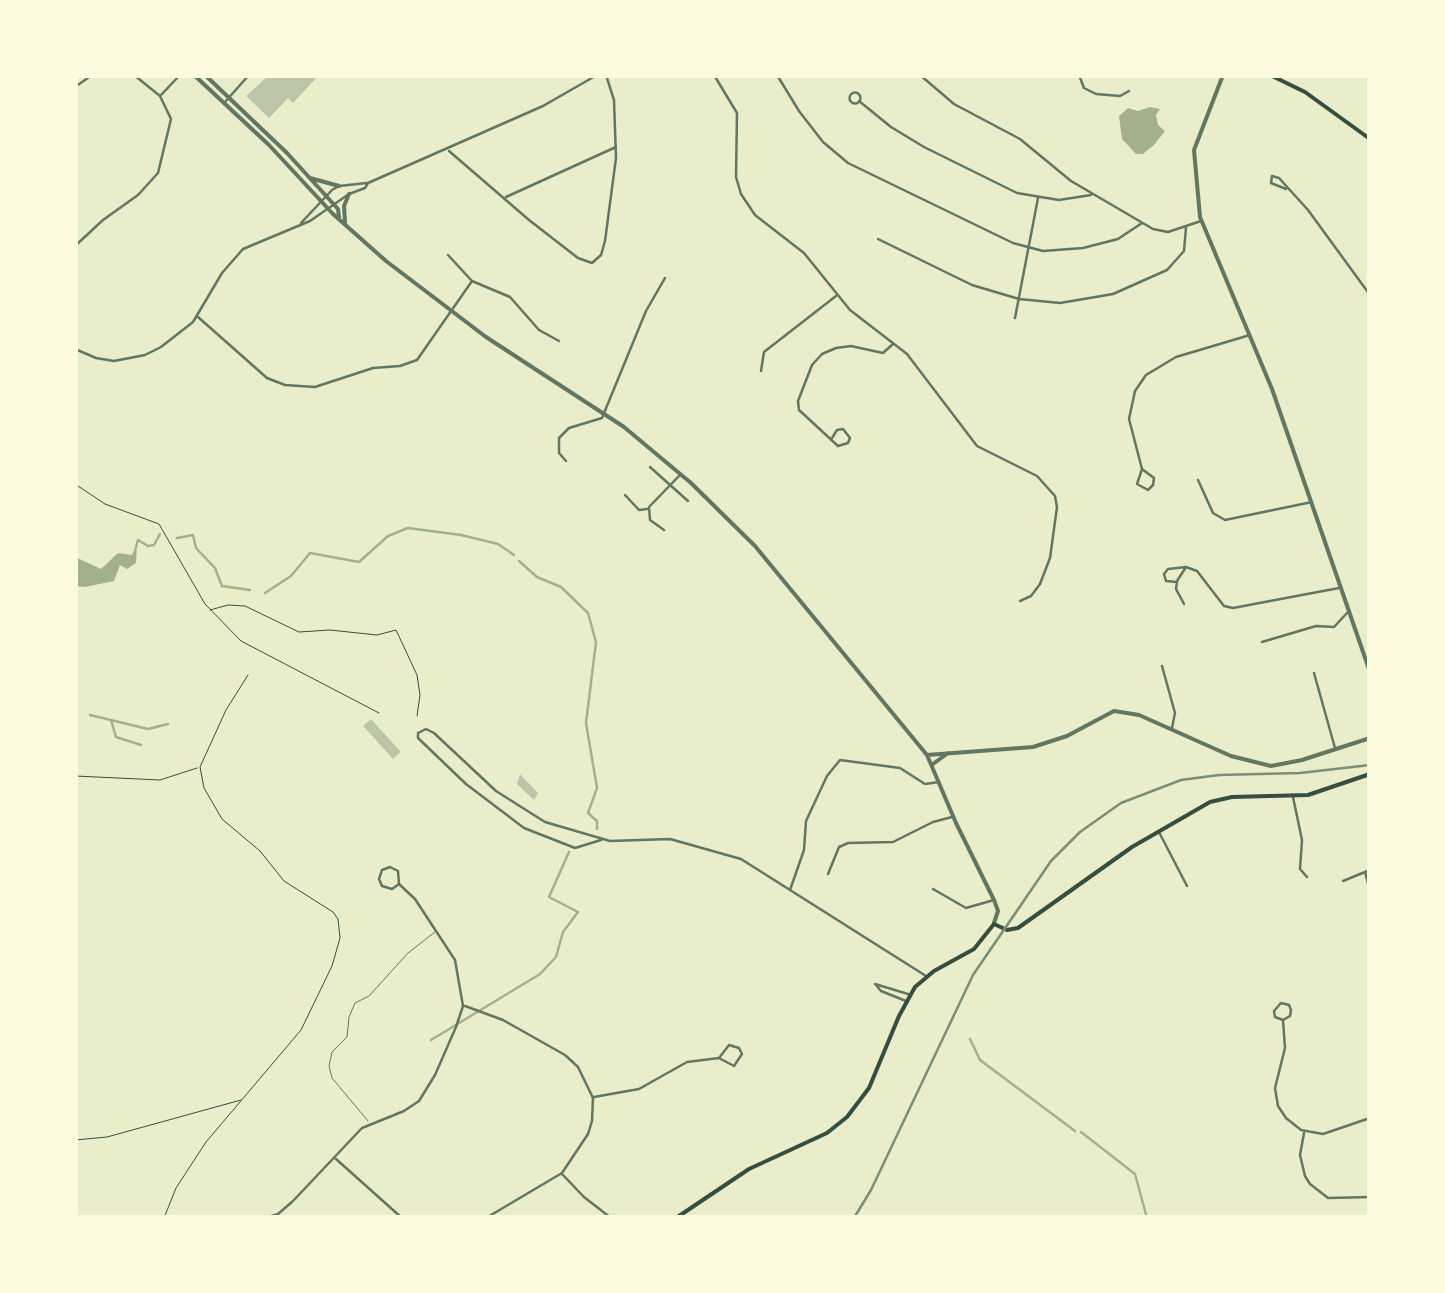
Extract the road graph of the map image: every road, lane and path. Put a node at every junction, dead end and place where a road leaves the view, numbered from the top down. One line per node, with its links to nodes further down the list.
1 (92, 75): 15 (street)
2 (134, 75): 17 (street)
3 (180, 75): 17 (street)
4 (194, 75): 20 (street)
5 (205, 75): 18 (street)
6 (249, 75): 18 (street)
7 (597, 75): 23 (street)
8 (606, 75): 22 (street)
9 (714, 75): 46 (street)
10 (777, 75): 41 (street)
11 (920, 75): 29 (street)
12 (1079, 75): 16 (street)
13 (1223, 75): 34 (street)
14 (1270, 75): 21 (main road)
15 (75, 87)
16 (1129, 91)
17 (160, 96): 40 (street)
18 (229, 98): 20 (street); 24 (street)
19 (859, 101): 32 (street)
20 (224, 104): 30 (street)
21 (1370, 140)
22 (616, 146): 31 (street); 31 (street)
23 (448, 150): 25 (street); 31 (street)
24 (308, 176): 26 (street); 30 (street)
25 (368, 183): 26 (street); 28 (street)
26 (340, 186): 30 (street)
27 (1286, 188): 45 (street)
28 (349, 194): 33 (street); 36 (street)
29 (1094, 194): 32 (street); 35 (street)
30 (322, 198): 33 (street); 37 (street)
31 (504, 198)
32 (1038, 198): 41 (street)
33 (331, 206): 36 (street); 37 (street)
34 (1201, 221): 38 (street); 51 (street)
35 (1142, 222): 38 (street); 41 (street)
36 (344, 223): 48 (street)
37 (298, 227): 49 (street)
38 (1186, 228): 47 (street)
39 (878, 239): 47 (street)
40 (75, 246)
41 (1028, 248): 47 (street)
42 (448, 255): 44 (street)
43 (665, 278): 56 (street)
44 (472, 281): 48 (street); 52 (street)
45 (1370, 295)
46 (838, 296): 53 (street); 55 (street)
47 (1019, 299): 50 (street)
48 (450, 310): 49 (street); 56 (street)
49 (197, 316): 54 (street)
50 (1016, 318)
51 (1250, 335): 60 (street); 67 (street)
52 (559, 340)
53 (894, 343): 57 (street); 73 (street)
54 (75, 349)
55 (762, 371)
56 (604, 413): 58 (street); 61 (street)
57 (832, 438)
58 (566, 461)
59 (650, 467): 64 (street)
60 (1142, 469)
61 (680, 474): 64 (street); 88 (street)
62 (1198, 480): 67 (street)
63 (75, 484): 75 (path)
64 (672, 487): 66 (street); 68 (street)
65 (625, 496): 68 (street)
66 (688, 501)
67 (1312, 502): 72 (street)
68 (649, 507): 69 (street)
69 (664, 530)
70 (1186, 567): 71 (street); 71 (street); 72 (street)
71 (1176, 582): 74 (street)
72 (1339, 588): 76 (street)
73 (1020, 601)
74 (1184, 604)
75 (209, 610): 82 (path); 83 (path)
76 (1348, 613): 77 (street); 79 (street)
77 (1262, 642)
78 (1162, 666): 84 (street)
79 (1370, 672)
80 (1314, 673): 86 (street)
81 (248, 676): 90 (path)
82 (379, 713)
83 (417, 716)
84 (1171, 729): 86 (street); 87 (street)
85 (1370, 740): 86 (street)
86 (1336, 749)
87 (948, 753): 88 (street); 89 (street)
88 (928, 755): 89 (street)
89 (933, 764): 93 (street)
90 (200, 767): 92 (path); 116 (path)
91 (1370, 774): 94 (main road)
92 (75, 776)
93 (940, 782): 95 (street); 105 (street)
94 (1293, 798): 96 (main road); 100 (street)
95 (953, 817): 99 (street); 107 (street)
96 (1158, 831): 103 (street); 108 (main road)
97 (601, 840): 97 (street); 105 (street)
98 (1368, 871): 101 (street); 106 (street)
99 (828, 874)
100 (1307, 877)
101 (1343, 880)
102 (398, 884): 102 (street); 109 (street)
103 (1187, 886)
104 (933, 889): 107 (street)
105 (790, 890): 110 (street)
106 (1370, 891)
107 (994, 900): 108 (street)
108 (994, 924): 110 (main road)
109 (435, 932): 112 (street); 118 (lane)
110 (926, 976): 111 (main road)
111 (908, 998): 111 (street); 129 (main road)
112 (463, 1006): 115 (street); 118 (street)
113 (1284, 1020): 119 (street)
114 (718, 1058): 114 (street); 115 (street)
115 (593, 1098): 122 (street)
116 (244, 1099): 120 (path); 124 (path)
117 (1370, 1118): 119 (street)
118 (370, 1124): 121 (street)
119 (1305, 1131): 123 (street)
120 (75, 1140)
121 (335, 1157): 125 (street); 126 (street)
122 (562, 1172): 127 (street); 128 (street)
123 (1370, 1197)
124 (164, 1218)
125 (265, 1218)
126 (402, 1218)
127 (486, 1218)
128 (611, 1218)
129 (676, 1218)

